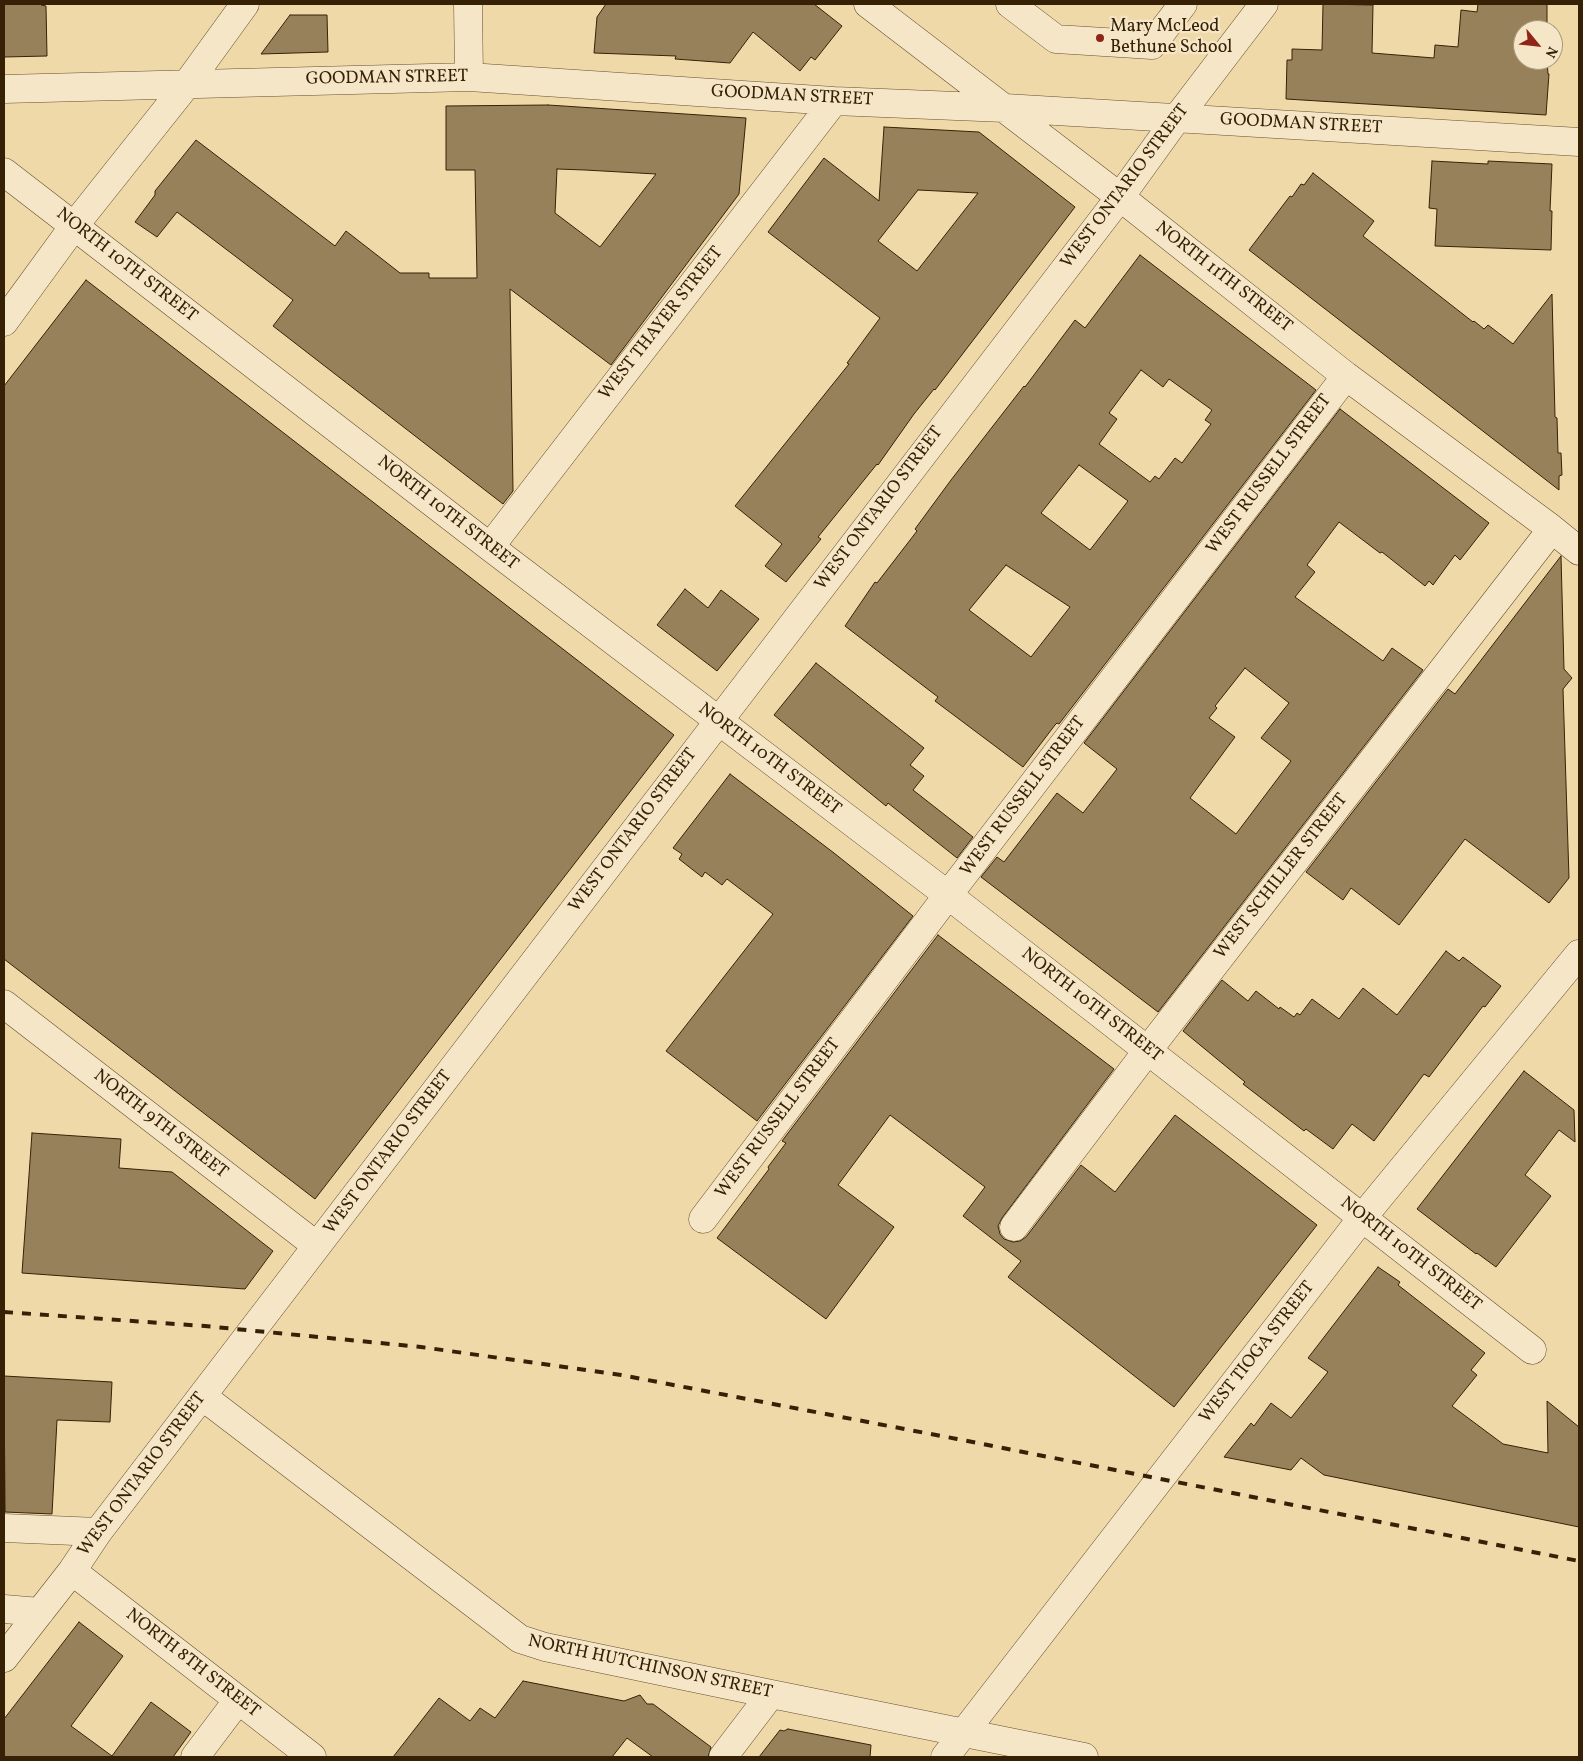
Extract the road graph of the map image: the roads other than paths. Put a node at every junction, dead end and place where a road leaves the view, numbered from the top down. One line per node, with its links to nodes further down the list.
1 (245, 4): 8 (street)
2 (468, 4): 7 (street)
3 (868, 4): 11 (street, NORTH 11TH STREET)
4 (1010, 4): 5 (street)
5 (1183, 4)
6 (1264, 4): 12 (street, WEST ONTARIO STREET)
7 (469, 77): 8 (street, GOODMAN STREET); 10 (street, GOODMAN STREET)
8 (187, 84): 9 (street, GOODMAN STREET); 16 (street)
9 (4, 88)
10 (834, 101): 11 (street, GOODMAN STREET); 20 (street, WEST THAYER STREET)
11 (1005, 108): 12 (street, GOODMAN STREET); 15 (street, NORTH 11TH STREET)
12 (1177, 118): 13 (street, GOODMAN STREET); 15 (street, WEST ONTARIO STREET)
13 (1579, 142)
14 (4, 172): 16 (street, NORTH 10TH STREET)
15 (1120, 197): 18 (street, NORTH 11TH STREET); 22 (street, WEST ONTARIO STREET)
16 (74, 226): 17 (street); 20 (street, NORTH 10TH STREET)
17 (4, 322)
18 (1346, 376): 19 (street, NORTH 11TH STREET); 23 (street, WEST RUSSELL STREET)
19 (1552, 529): 21 (street, NORTH 11TH STREET); 26 (street, WEST SCHILLER STREET)
20 (490, 547): 22 (street, NORTH 10TH STREET)
21 (1579, 552)
22 (718, 721): 23 (street, NORTH 10TH STREET); 30 (street, WEST ONTARIO STREET)
23 (948, 896): 26 (street, NORTH 10TH STREET); 28 (street, WEST RUSSELL STREET)
24 (1579, 954): 27 (street, WEST TIOGA STREET)
25 (4, 1004): 30 (street, NORTH 9TH STREET)
26 (1148, 1050): 27 (street, NORTH 10TH STREET); 29 (street, WEST SCHILLER STREET)
27 (1362, 1218): 31 (street, NORTH 10TH STREET); 41 (street, WEST TIOGA STREET)
28 (703, 1219)
29 (1014, 1227)
30 (317, 1246): 32 (street, WEST ONTARIO STREET)
31 (1532, 1350)
32 (202, 1396): 34 (street, WEST ONTARIO STREET); 39 (street, NORTH HUTCHINSON STREET)
33 (4, 1528): 34 (street)
34 (98, 1532): 35 (street, WEST ONTARIO STREET)
35 (72, 1571): 37 (street, WEST ONTARIO STREET); 40 (street, NORTH 8TH STREET)
36 (4, 1609): 37 (street)
37 (40, 1612): 38 (street, WEST ONTARIO STREET)
38 (4, 1658)
39 (771, 1694): 41 (street, NORTH HUTCHINSON STREET); 44 (street)
40 (238, 1700): 42 (street); 43 (street, NORTH 8TH STREET)
41 (964, 1733): 45 (street, WEST TIOGA STREET); 46 (street); 47 (street, NORTH HUTCHINSON STREET)
42 (194, 1757)
43 (312, 1757)
44 (723, 1757)
45 (945, 1757)
46 (995, 1757)
47 (1084, 1757)

